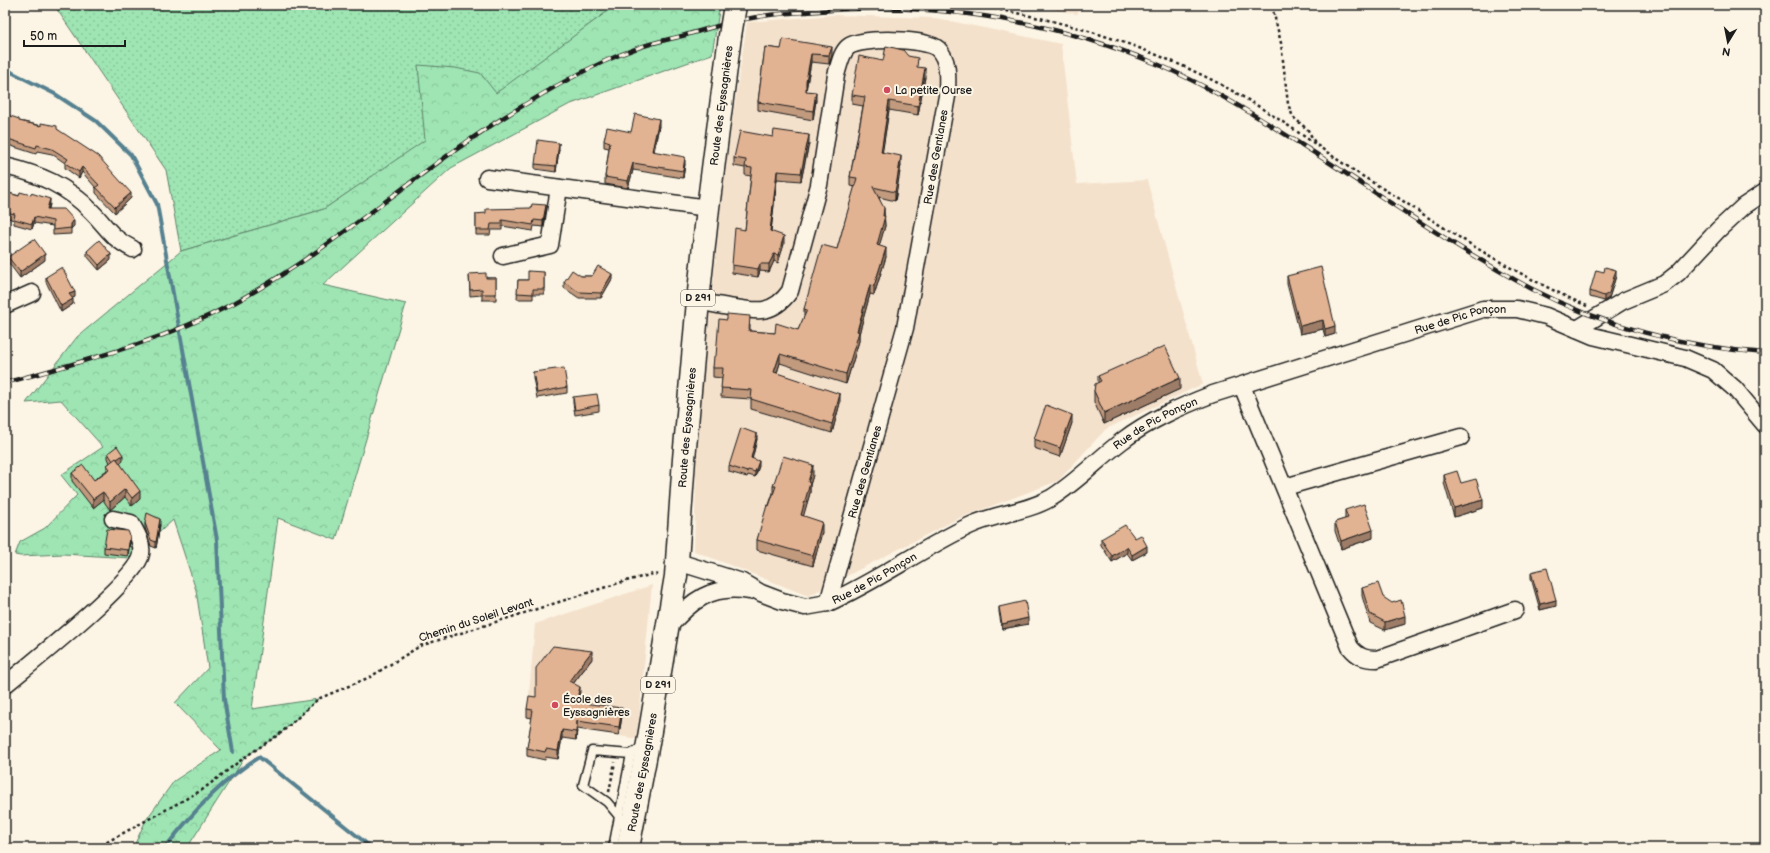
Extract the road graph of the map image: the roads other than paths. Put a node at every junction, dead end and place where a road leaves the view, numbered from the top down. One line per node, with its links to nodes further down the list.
1 (735, 5): 6 (main road, Route des Eyssagnières / D 291, bridge)
2 (5, 166): 7 (street)
3 (487, 178): 4 (street)
4 (559, 188): 6 (street); 8 (street)
5 (1765, 192): 12 (street)
6 (708, 208): 10 (main road, Route des Eyssagnières / D 291)
7 (133, 249)
8 (503, 256)
9 (32, 293): 11 (street)
10 (698, 301): 19 (main road, Route des Eyssagnières / D 291); 22 (street, Rue des Gentianes)
11 (5, 305)
12 (1577, 329): 13 (street, Rue de Pic Ponçon); 14 (street, Rue de Pic Ponçon)
13 (1242, 386): 16 (street); 22 (street, Rue de Pic Ponçon)
14 (1765, 424)
15 (1461, 437): 16 (street)
16 (1285, 487): 23 (street)
17 (113, 519): 25 (street)
18 (709, 571): 19 (street, Rue de Pic Ponçon); 20 (street, Rue de Pic Ponçon); 21 (street)
19 (676, 573): 21 (street, Rue de Pic Ponçon); 24 (main road, Route des Eyssagnières / D 291)
20 (761, 593): 21 (street, Rue de Pic Ponçon); 22 (street, Rue de Pic Ponçon)
21 (704, 596): 24 (street, Rue de Pic Ponçon)
22 (828, 603)
23 (1515, 610)
24 (668, 628): 26 (main road, Route des Eyssagnières / D 291)
25 (5, 685)
26 (640, 749): 27 (main road, Route des Eyssagnières / D 291); 27 (lane)
27 (626, 832): 28 (lane)
28 (613, 848)

